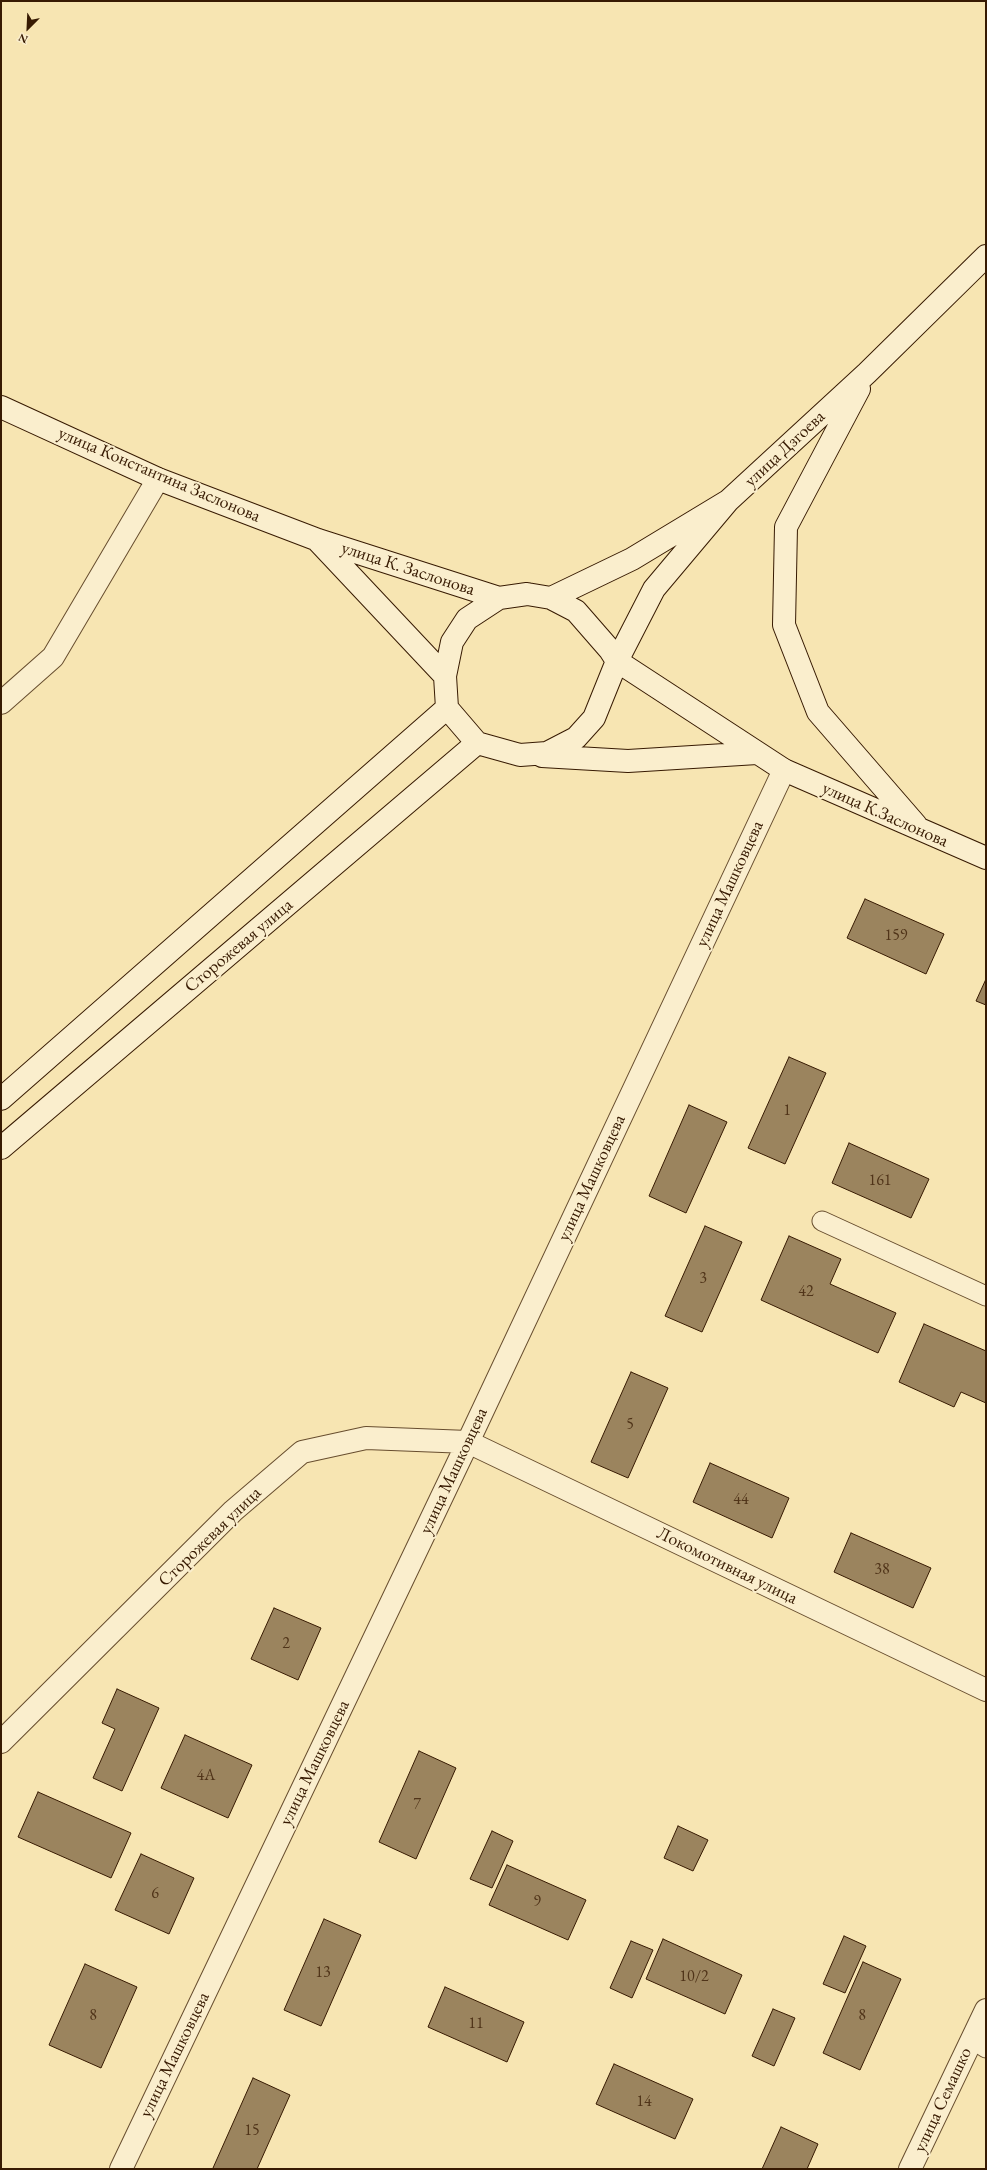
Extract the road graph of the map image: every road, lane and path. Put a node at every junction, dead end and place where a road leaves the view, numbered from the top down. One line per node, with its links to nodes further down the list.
1 (986, 256): 2 (street, улица Дзгоева)
2 (867, 373): 5 (street, улица Дзгоева); 17 (street)
3 (1, 407): 4 (street, улица Константина Заслонова)
4 (158, 479): 6 (street, улица Константина Заслонова); 11 (street)
5 (728, 502): 8 (street, улица Дзгоева); 9 (street)
6 (318, 540): 7 (street, улица К. Заслонова); 10 (street)
7 (499, 598): 8 (street, улица К.Заслонова); 10 (street)
8 (551, 598): 9 (street, улица К.Заслонова)
9 (618, 661): 14 (street, улица К.Заслонова); 15 (street)
10 (445, 676): 12 (street)
11 (1, 703)
12 (447, 708): 13 (street); 19 (street)
13 (477, 743): 15 (street); 20 (street, Сторожевая улица)
14 (757, 753): 15 (street); 16 (street, улица К.Заслонова)
15 (520, 755)
16 (784, 770): 17 (street, улица К.Заслонова); 23 (street, улица Машковцева)
17 (923, 832): 18 (street, улица К.Заслонова)
18 (986, 858)
19 (1, 1099)
20 (1, 1148)
21 (822, 1221): 22 (lane)
22 (986, 1296)
23 (468, 1442): 24 (street, Локомотивная улица); 25 (street, Сторожевая улица); 28 (street, улица Машковцева)
24 (986, 1690)
25 (1, 1742)
26 (986, 2010): 27 (street, улица Семашко)
27 (979, 2043): 29 (street, улица Семашко)
28 (121, 2169)
29 (910, 2169)

